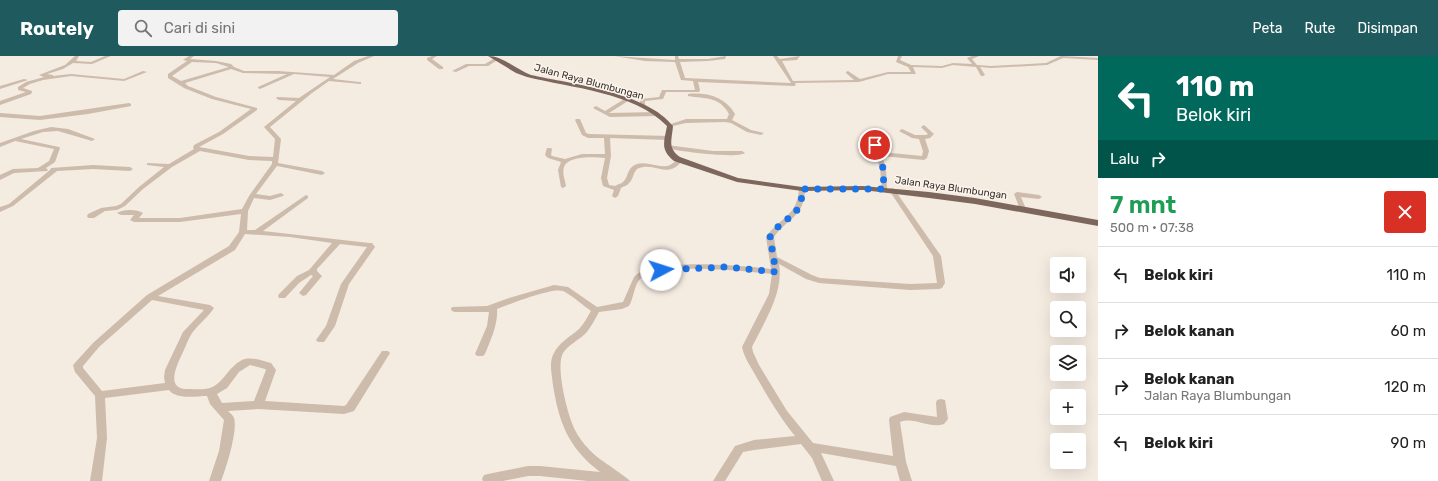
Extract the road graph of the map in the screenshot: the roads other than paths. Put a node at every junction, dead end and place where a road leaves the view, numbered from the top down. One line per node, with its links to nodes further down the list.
1 (77, 56): 17 (street)
2 (109, 56): 17 (street)
3 (372, 56): 28 (street)
4 (434, 56): 21 (street)
5 (616, 56): 12 (street)
6 (724, 56): 14 (street)
7 (776, 56): 16 (street)
8 (798, 56): 16 (street)
9 (900, 56): 19 (street)
10 (977, 56): 18 (street)
11 (494, 57): 22 (street); 43 (main road, Jalan Raya Blumbungan)
12 (637, 57): 14 (street)
13 (191, 58): 20 (street); 34 (street)
14 (677, 59): 29 (street)
15 (1098, 59): 18 (street)
16 (780, 60): 32 (street)
17 (72, 62): 27 (street)
18 (976, 65): 19 (street); 26 (street)
19 (910, 66): 31 (street)
20 (230, 68): 24 (street); 34 (street)
21 (441, 68)
22 (454, 71)
23 (145, 72): 27 (street)
24 (294, 72): 28 (street); 38 (street)
25 (848, 72): 31 (street)
26 (983, 75)
27 (43, 77): 33 (street); 36 (street)
28 (332, 78): 35 (street); 42 (street)
29 (684, 79): 30 (street); 39 (street)
30 (695, 80): 32 (street); 39 (street)
31 (859, 81): 32 (street)
32 (792, 82)
33 (28, 83): 36 (street); 44 (street)
34 (181, 83): 65 (street)
35 (359, 83)
36 (15, 84): 37 (street)
37 (0, 88)
38 (260, 88)
39 (676, 91): 40 (street)
40 (661, 95): 46 (street); 52 (street)
41 (279, 98): 42 (street)
42 (299, 100): 71 (street)
43 (626, 100): 46 (main road, Jalan Raya Blumbungan); 48 (street)
44 (0, 104)
45 (129, 105): 50 (street)
46 (642, 105): 49 (main road, Jalan Raya Blumbungan)
47 (596, 108): 48 (street)
48 (605, 113): 49 (street)
49 (657, 114): 53 (main road, Jalan Raya Blumbungan)
50 (0, 115)
51 (578, 120): 57 (street)
52 (730, 120): 53 (street); 56 (street)
53 (670, 126): 58 (main road)
54 (924, 126): 59 (street)
55 (902, 131): 59 (street)
56 (761, 133)
57 (607, 137): 58 (street); 69 (street)
58 (669, 138): 64 (main road)
59 (922, 138): 68 (street)
60 (92, 139): 61 (street)
61 (15, 140): 62 (street); 77 (street)
62 (0, 145)
63 (875, 145): 68 (street)
64 (667, 147): 67 (street); 70 (main road, Jalan Raya Blumbungan)
65 (199, 149): 71 (street); 74 (street)
66 (549, 149): 72 (street)
67 (742, 153)
68 (878, 154): 82 (street)
69 (608, 156): 70 (street); 72 (street)
70 (680, 160): 81 (main road, Jalan Raya Blumbungan)
71 (275, 161): 78 (street); 84 (street)
72 (566, 161): 80 (street)
73 (149, 164): 74 (street)
74 (170, 166): 91 (street)
75 (55, 169): 76 (street); 77 (street); 88 (street)
76 (130, 169)
77 (40, 170): 79 (street)
78 (322, 173)
79 (0, 178)
80 (563, 186)
81 (802, 189): 82 (main road, Jalan Raya Blumbungan); 96 (street)
82 (888, 190): 87 (main road, Jalan Raya Blumbungan); 96 (street)
83 (281, 195): 84 (street)
84 (252, 196): 89 (street)
85 (306, 197): 94 (street)
86 (1039, 197): 87 (street)
87 (1023, 209): 92 (main road, Jalan Raya Blumbungan)
88 (0, 210)
89 (245, 211): 90 (street); 93 (street)
90 (121, 213)
91 (92, 216)
92 (1098, 223)
93 (243, 232): 94 (street); 101 (street)
94 (257, 232): 95 (street)
95 (337, 242): 97 (street); 105 (street)
96 (775, 259): 98 (street)
97 (313, 271): 99 (street); 100 (street)
98 (776, 272): 104 (street); 114 (street)
99 (303, 293)
100 (282, 296)
101 (150, 297): 108 (street); 110 (street)
102 (493, 308): 103 (street); 104 (street); 107 (street)
103 (455, 309)
104 (596, 310): 117 (street)
105 (321, 340)
106 (385, 353): 112 (street)
107 (480, 354)
108 (171, 386): 109 (street); 110 (street)
109 (211, 392): 112 (street); 113 (street)
110 (100, 395): 118 (street)
111 (941, 403): 115 (street)
112 (258, 404): 113 (street)
113 (220, 407): 119 (street)
114 (806, 443): 115 (street); 120 (street); 121 (street)
115 (900, 462): 122 (street)
116 (488, 479): 117 (street)
117 (621, 480)
118 (96, 481)
119 (215, 481)
120 (719, 481)
121 (828, 481)
122 (906, 481)

